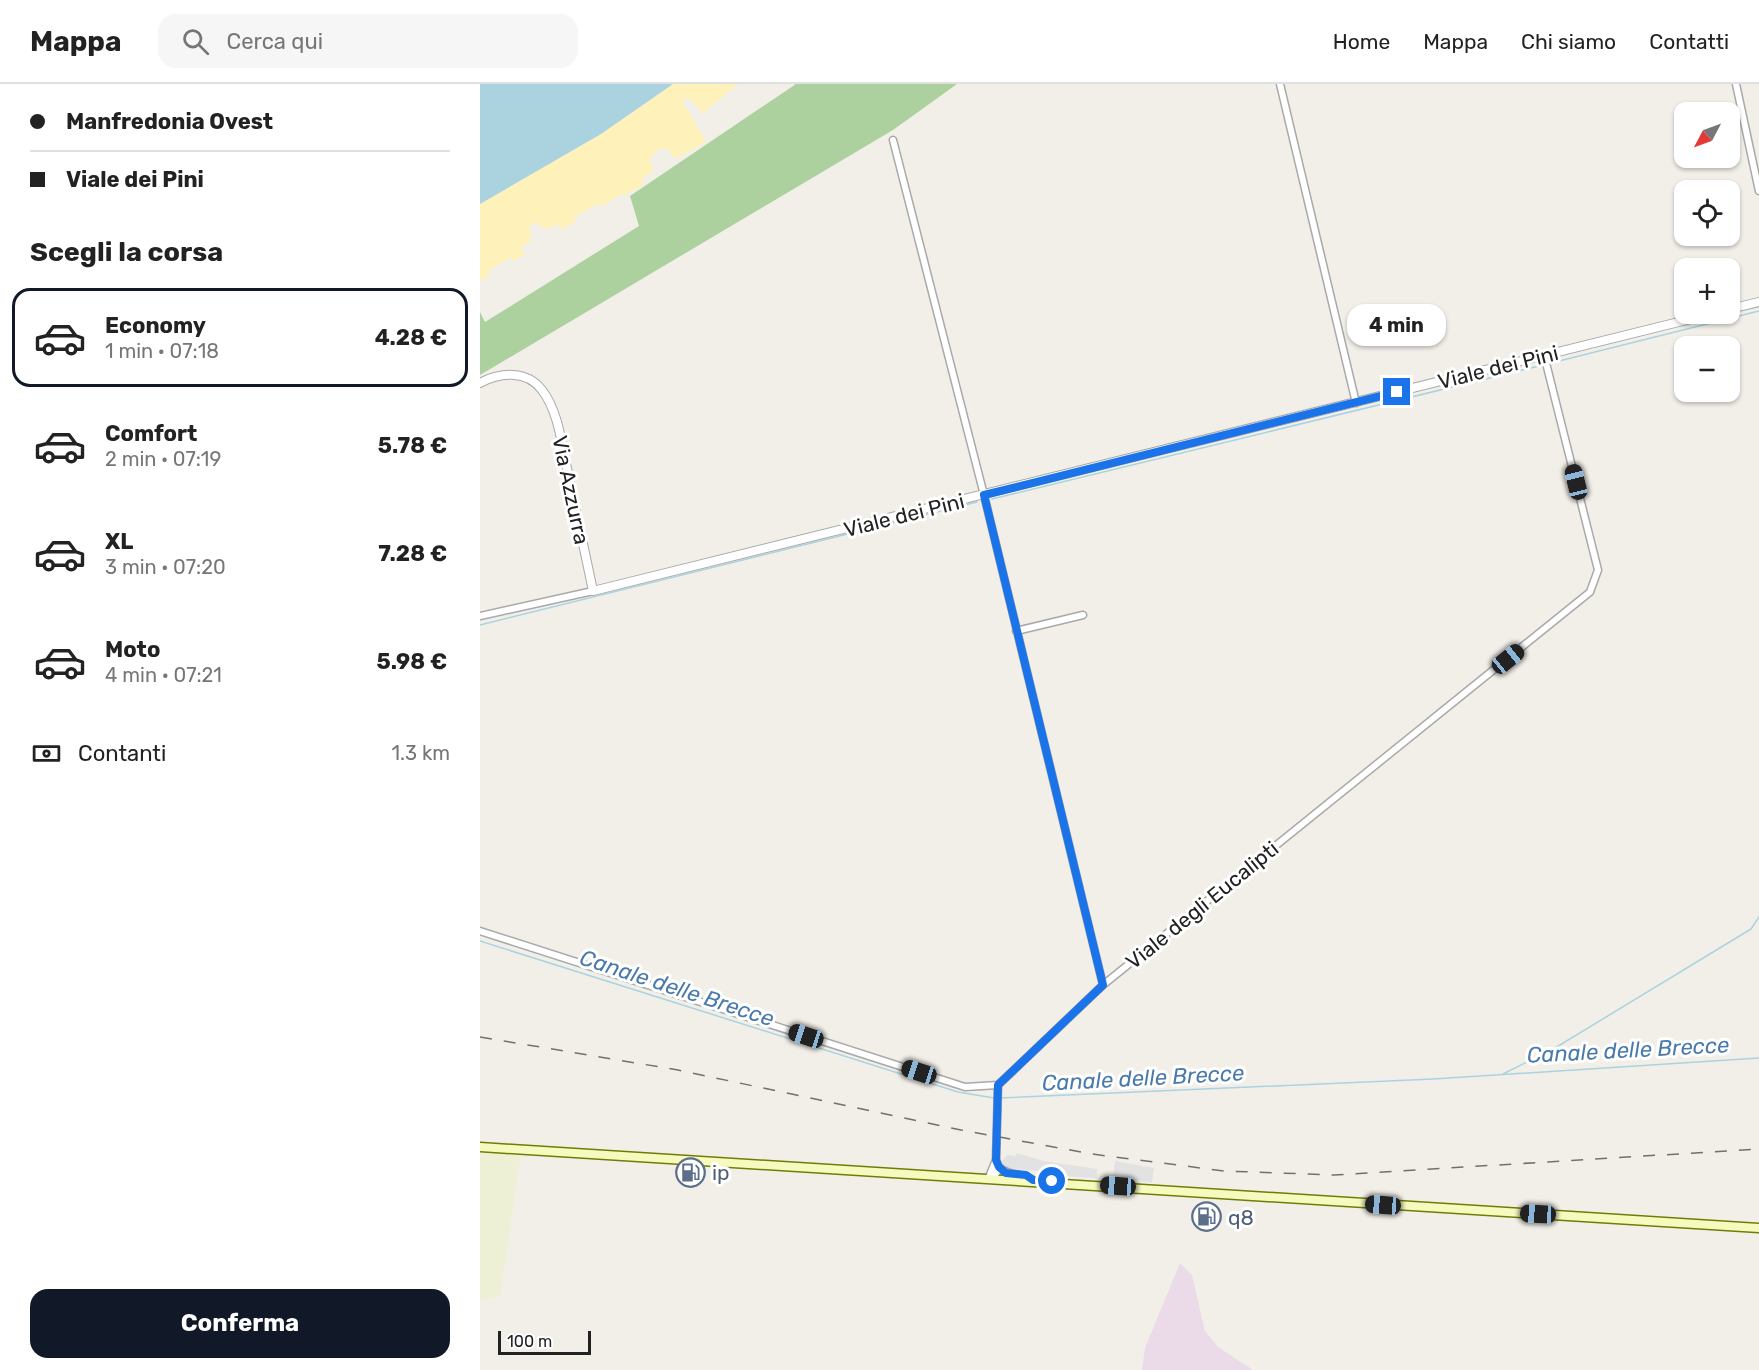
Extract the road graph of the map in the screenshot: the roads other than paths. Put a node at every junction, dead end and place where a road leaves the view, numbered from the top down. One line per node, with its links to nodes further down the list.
1 (1280, 84): 10 (street)
2 (1736, 84): 4 (street)
3 (893, 140): 11 (street)
4 (1759, 191)
5 (1759, 302): 6 (street)
6 (1740, 307)
7 (1674, 324): 8 (street, Viale dei Pini)
8 (1545, 357): 10 (street, Viale dei Pini); 17 (street, Viale degli Eucalipti)
9 (480, 383): 12 (street, Via Azzurra)
10 (1356, 403): 11 (street, Viale dei Pini)
11 (984, 495): 12 (street, Viale dei Pini); 15 (street)
12 (593, 591): 14 (street, Viale dei Pini)
13 (1083, 615): 15 (street)
14 (480, 616)
15 (1016, 631): 17 (street)
16 (480, 931): 18 (street)
17 (1103, 985): 18 (street, Viale degli Eucalipti)
18 (998, 1088): 20 (street)
19 (480, 1147): 22 (main road)
20 (996, 1160): 21 (street); 22 (street)
21 (999, 1167): 22 (street); 23 (street)
22 (991, 1178): 23 (main road)
23 (1033, 1180): 24 (main road)
24 (1759, 1228)

